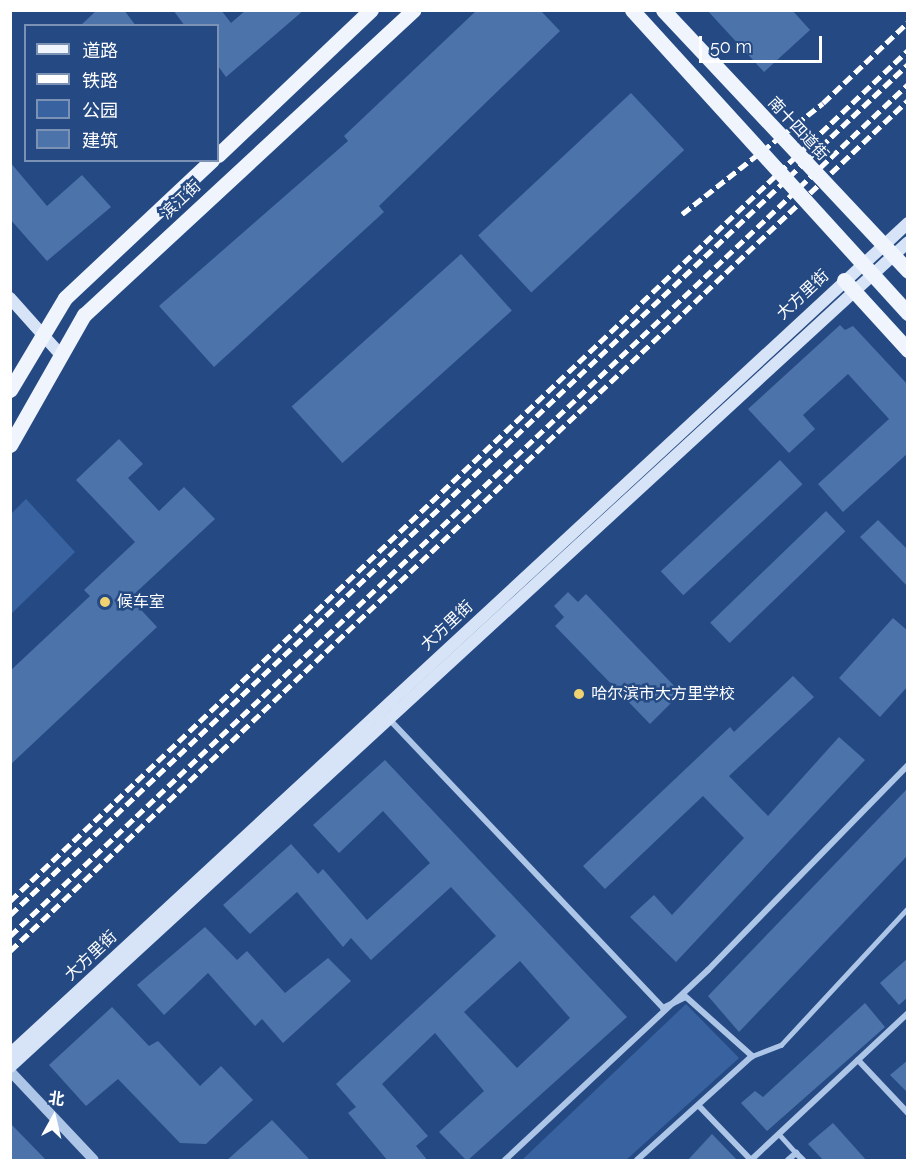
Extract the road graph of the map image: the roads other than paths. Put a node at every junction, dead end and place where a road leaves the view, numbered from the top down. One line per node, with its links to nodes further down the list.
1 (370, 10): 5 (main road)
2 (413, 10): 15 (main road, 滨江街)
3 (632, 10): 12 (main road, bridge)
4 (663, 10): 9 (main road, 南十四道街, bridge)
5 (219, 154)
6 (210, 162): 13 (main road, 滨江街)
7 (908, 223): 10 (main road, 大方里街)
8 (908, 242): 10 (main road, 大方里街)
9 (908, 272)
10 (849, 285): 14 (main road); 18 (main road, 大方里街)
11 (10, 298): 13 (main road)
12 (908, 313)
13 (43, 335): 15 (main road); 16 (main road, 滨江街)
14 (908, 350)
15 (61, 355): 17 (main road, 滨江街)
16 (10, 390)
17 (10, 445)
18 (384, 714): 21 (street); 23 (main road, 大方里街); 26 (main road, 大方里街)
19 (908, 765): 21 (street)
20 (908, 908): 24 (lane)
21 (663, 1008): 24 (street); 32 (street)
22 (908, 1013): 25 (street)
23 (10, 1054)
24 (752, 1056): 27 (street)
25 (858, 1060): 28 (street); 29 (street)
26 (10, 1069): 31 (street)
27 (699, 1106): 33 (street); 34 (street)
28 (908, 1113)
29 (779, 1134): 30 (lane); 34 (street)
30 (796, 1153): 35 (street); 36 (street)
31 (94, 1161)
32 (505, 1161)
33 (637, 1161)
34 (752, 1161)
35 (788, 1161)
36 (803, 1161)

